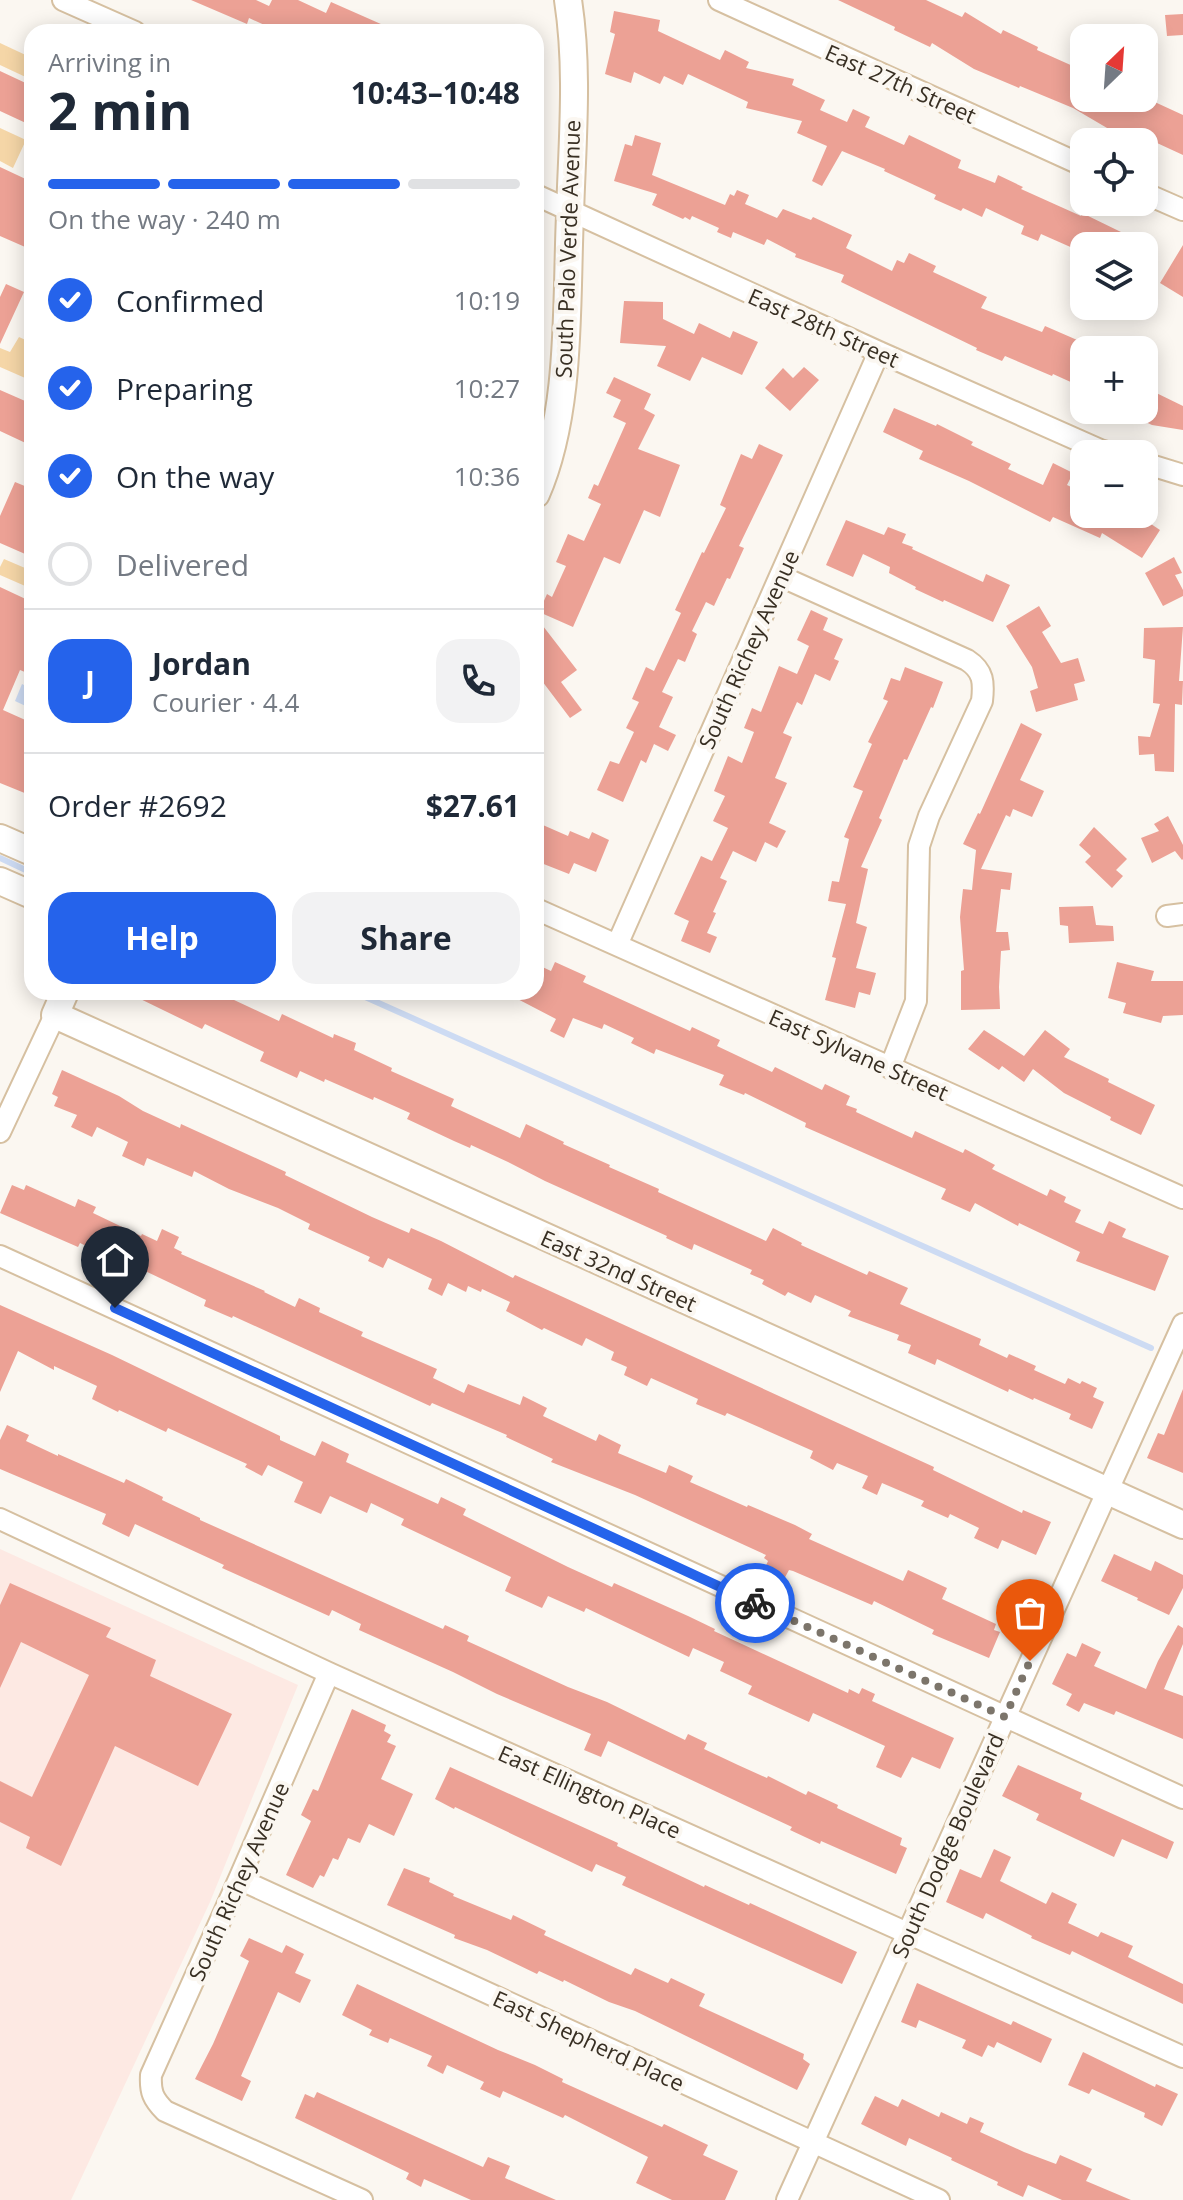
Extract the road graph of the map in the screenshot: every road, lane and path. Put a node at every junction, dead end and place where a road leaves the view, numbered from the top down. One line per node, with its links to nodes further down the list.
1 (63, 0): 4 (street)
2 (568, 0): 9 (street, South Palo Verde Avenue)
3 (719, 0): 5 (street, East 27th Street)
4 (117, 24)
5 (1070, 160)
6 (544, 199): 9 (street, East 28th Street)
7 (1158, 199): 8 (street)
8 (1183, 210)
9 (570, 211): 10 (street, East 28th Street); 13 (street, South Palo Verde Avenue)
10 (879, 352): 11 (street, East 28th Street); 15 (street, South Richey Avenue)
11 (1077, 440)
12 (1158, 467): 14 (street)
13 (544, 468)
14 (1183, 475)
15 (780, 576): 21 (street, South Richey Avenue); 23 (street)
16 (0, 838): 17 (street)
17 (24, 848)
18 (0, 881): 19 (street)
19 (24, 892)
20 (544, 913): 21 (street, East Sylvane Street)
21 (617, 945): 23 (street, East Sylvane Street)
22 (60, 1004): 24 (street); 28 (street, East 32nd Street)
23 (890, 1068): 25 (street, East Sylvane Street)
24 (0, 1132)
25 (1183, 1198)
26 (0, 1256): 32 (street)
27 (1183, 1324): 28 (street, South Dodge Boulevard)
28 (1108, 1491): 30 (street, East 32nd Street); 32 (street, South Dodge Boulevard)
29 (0, 1519): 31 (street, East Ellington Place)
30 (1183, 1525)
31 (329, 1673): 34 (street, South Richey Avenue); 35 (street, East Ellington Place)
32 (1005, 1717): 33 (street); 35 (street, South Dodge Boulevard)
33 (1183, 1798)
34 (239, 1879): 37 (street, East Shepherd Place); 38 (street, South Richey Avenue)
35 (907, 1933): 36 (street, East Ellington Place); 37 (street, South Dodge Boulevard)
36 (1183, 2057)
37 (813, 2143): 39 (street, South Dodge Boulevard); 40 (street, East Shepherd Place)
38 (362, 2200)
39 (787, 2200)
40 (939, 2200)

